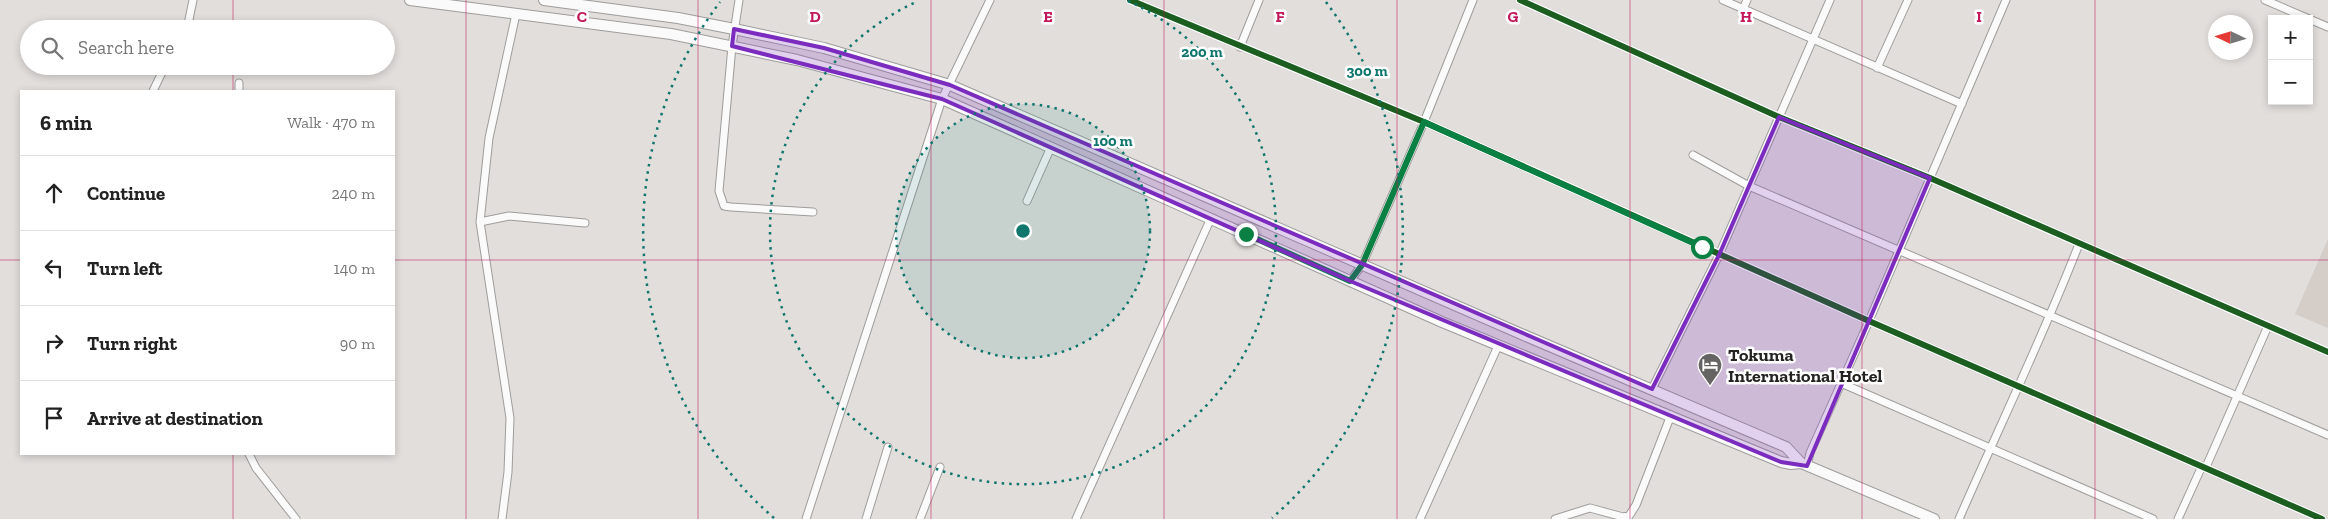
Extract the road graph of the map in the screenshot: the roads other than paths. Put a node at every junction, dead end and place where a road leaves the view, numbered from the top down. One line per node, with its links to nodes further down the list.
1 (193, 0): 19 (street)
2 (410, 0): 17 (main road)
3 (544, 0): 22 (main road)
4 (738, 0): 22 (street)
5 (990, 0): 29 (street)
6 (1130, 0): 25 (street)
7 (1260, 0): 25 (street)
8 (1473, 0): 35 (street)
9 (1520, 0): 34 (street)
10 (1723, 0): 16 (street)
11 (1747, 0): 16 (street)
12 (1830, 0): 23 (street)
13 (1908, 0): 26 (street)
14 (2006, 0): 33 (street)
15 (2266, 0): 18 (street)
16 (1743, 9): 23 (street)
17 (516, 14): 24 (main road); 43 (street)
18 (2300, 15)
19 (189, 20)
20 (2313, 21): 21 (street)
21 (2328, 27)
22 (734, 29): 24 (street); 29 (main road)
23 (1812, 40): 26 (street); 34 (street)
24 (732, 46): 32 (main road); 41 (street)
25 (1240, 47): 35 (street)
26 (1877, 68): 33 (street)
27 (161, 75): 30 (street)
28 (239, 83): 31 (street)
29 (950, 85): 32 (street); 48 (main road)
30 (153, 90)
31 (239, 90)
32 (942, 99): 36 (main road); 69 (street)
33 (1962, 104): 38 (street)
34 (1779, 116): 38 (street); 39 (street)
35 (1424, 122): 47 (street); 48 (street)
36 (1051, 148): 40 (street); 42 (main road)
37 (1693, 155): 39 (street)
38 (1930, 178): 45 (street); 46 (street)
39 (1749, 186): 46 (street); 47 (street)
40 (1027, 201)
41 (813, 212)
42 (1211, 218): 49 (main road); 72 (street)
43 (480, 222): 44 (street); 68 (street)
44 (585, 223)
45 (2079, 244): 50 (street); 52 (street)
46 (1900, 250): 50 (street); 51 (street)
47 (1719, 255): 51 (street); 57 (street)
48 (1362, 265): 49 (street); 57 (main road)
49 (1350, 281): 53 (main road)
50 (2052, 316): 56 (street); 58 (street)
51 (1869, 321): 55 (street); 56 (street)
52 (2268, 326): 54 (street); 58 (street)
53 (1498, 346): 59 (main road); 73 (street)
54 (2328, 352)
55 (1841, 383): 62 (street); 64 (street)
56 (2018, 386): 62 (street); 66 (street)
57 (1652, 389): 64 (main road)
58 (2238, 395): 60 (street); 66 (street)
59 (1670, 415): 64 (main road); 74 (street)
60 (2328, 435)
61 (888, 447): 70 (street)
62 (1989, 448): 76 (street); 77 (street)
63 (250, 455): 67 (street)
64 (1804, 465): 75 (main road)
65 (940, 467): 71 (street)
66 (2204, 467): 78 (street); 79 (street)
67 (296, 519)
68 (502, 519)
69 (806, 519)
70 (866, 519)
71 (920, 519)
72 (1076, 519)
73 (1420, 519)
74 (1555, 519)
75 (1934, 519)
76 (1959, 519)
77 (2153, 519)
78 (2178, 519)
79 (2322, 519)

